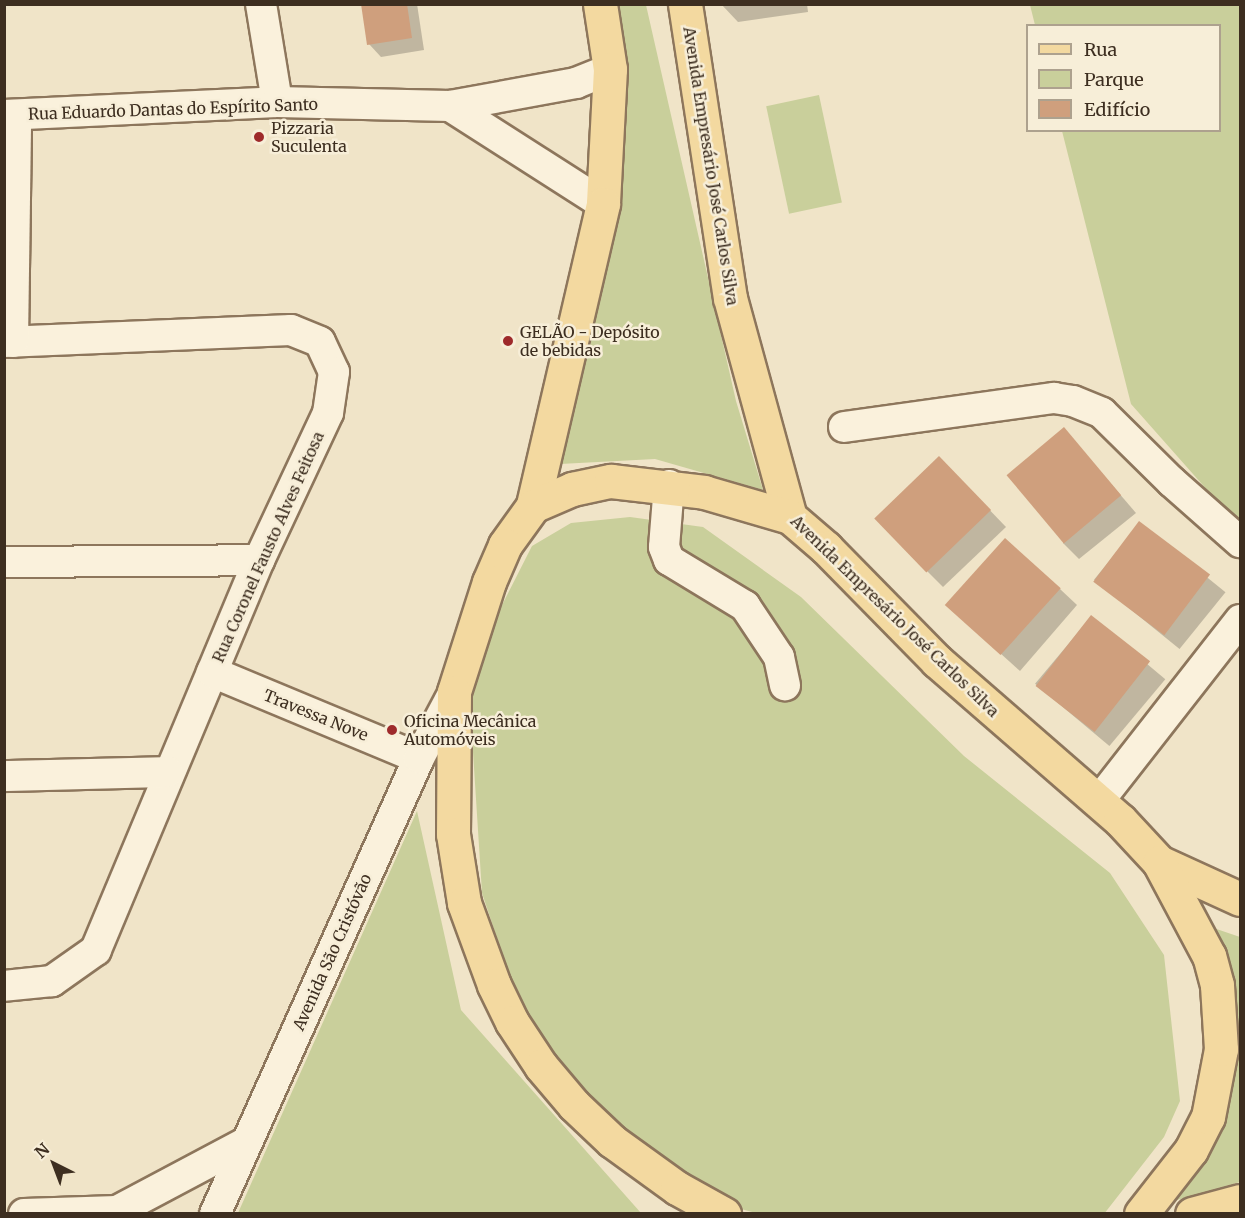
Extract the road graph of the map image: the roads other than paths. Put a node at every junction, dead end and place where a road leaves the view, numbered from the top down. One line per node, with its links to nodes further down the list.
1 (261, 4): 5 (street)
2 (600, 4): 4 (main road)
3 (685, 4): 13 (main road, Avenida Empresário José Carlos Silva)
4 (610, 69): 6 (street, Rua Eduardo Dantas do Espírito Santo); 8 (main road)
5 (277, 102): 6 (street, Rua Eduardo Dantas do Espírito Santo); 7 (street, Rua Eduardo Dantas do Espírito Santo)
6 (450, 106): 8 (street)
7 (10, 115): 9 (street)
8 (603, 204): 12 (main road)
9 (9, 342): 15 (street, Rua Coronel Fausto Alves Feitosa)
10 (844, 427): 14 (street)
11 (669, 486): 12 (main road); 13 (main road); 19 (street)
12 (533, 506): 20 (main road)
13 (790, 517): 24 (main road, Avenida Empresário José Carlos Silva)
14 (1240, 542)
15 (259, 560): 16 (street); 18 (street, Rua Coronel Fausto Alves Feitosa)
16 (4, 562)
17 (1240, 620): 24 (street)
18 (212, 672): 21 (street, Travessa Nove); 22 (street, Rua Coronel Fausto Alves Feitosa)
19 (785, 686)
20 (454, 692): 21 (street, Avenida São Cristóvão); 32 (main road)
21 (419, 758): 28 (street, Avenida São Cristóvão)
22 (168, 772): 23 (street); 27 (street, Rua Coronel Fausto Alves Feitosa)
23 (4, 776)
24 (1098, 802): 25 (main road, Avenida Empresário José Carlos Silva)
25 (1159, 862): 26 (main road, Avenida Empresário José Carlos Silva); 33 (main road)
26 (1240, 899)
27 (4, 986)
28 (245, 1143): 30 (street); 31 (street, Avenida São Cristóvão)
29 (1240, 1201): 34 (main road)
30 (24, 1214)
31 (215, 1214)
32 (724, 1214)
33 (1141, 1214)
34 (1192, 1214)

